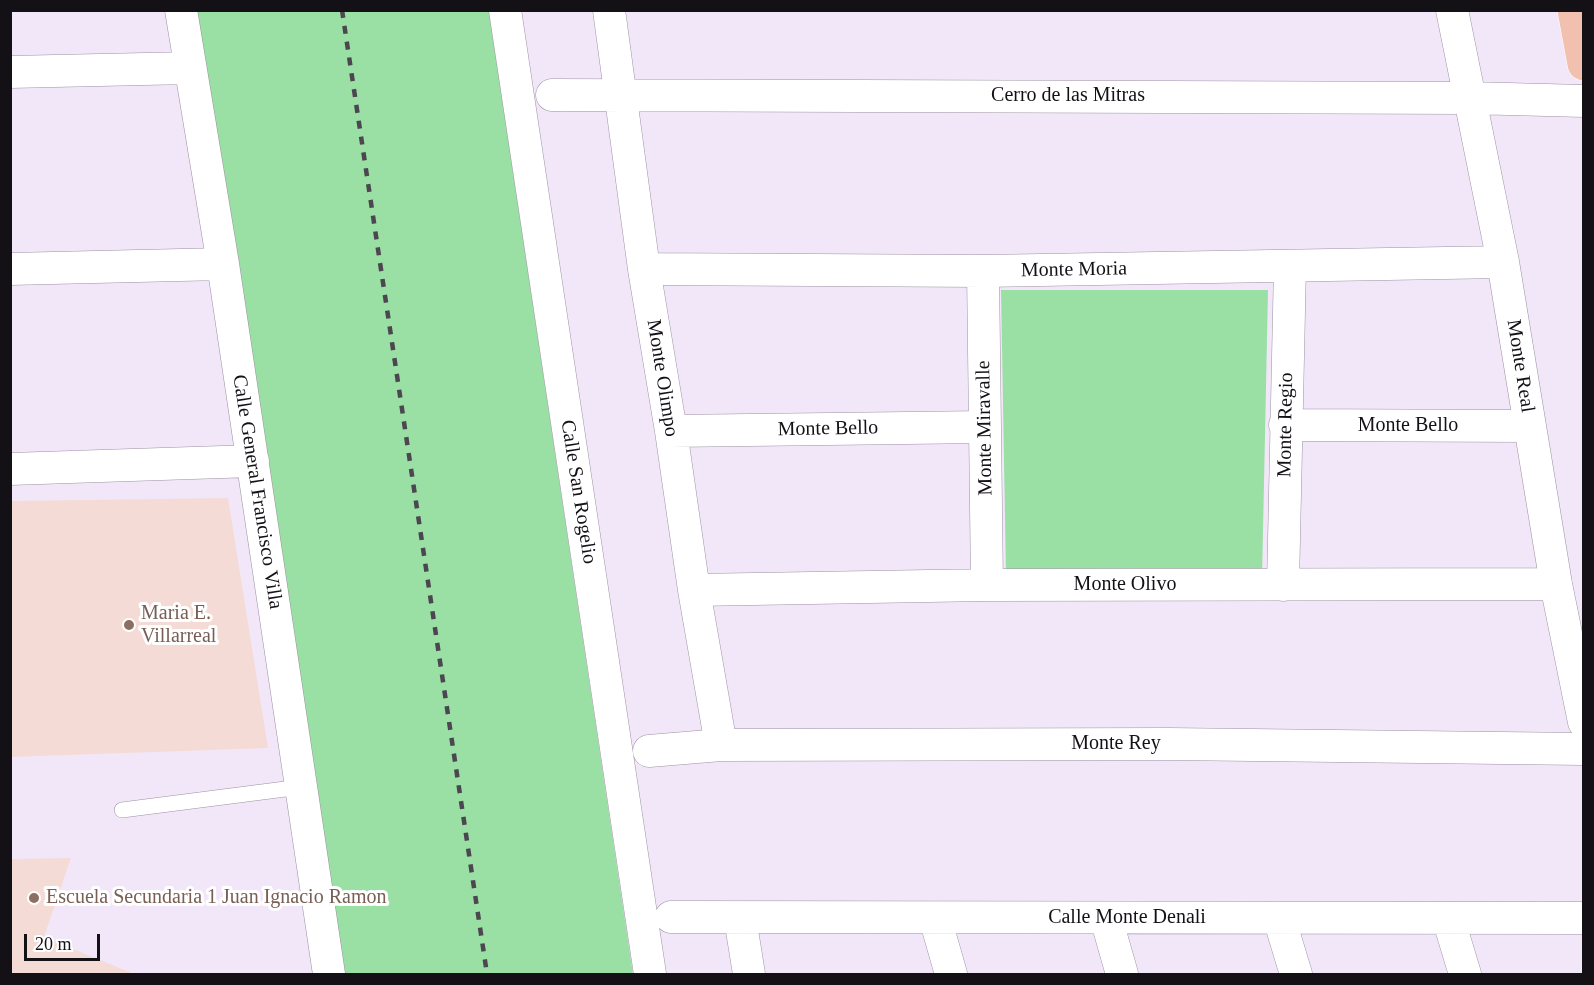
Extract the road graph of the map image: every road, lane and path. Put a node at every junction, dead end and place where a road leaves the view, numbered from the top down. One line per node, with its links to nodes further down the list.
1 (181, 10): 7 (street, Calle General Francisco Villa)
2 (505, 10): 43 (street, Calle San Rogelio)
3 (609, 10): 10 (street, Monte Olimpo)
4 (1452, 10): 11 (street, Monte Real)
5 (1574, 10): 6 (main road)
6 (1584, 64)
7 (189, 68): 8 (street); 14 (street, Calle General Francisco Villa)
8 (10, 72)
9 (552, 94): 10 (street, Cerro de las Mitras)
10 (620, 94): 11 (street, Cerro de las Mitras); 17 (street, Monte Olimpo)
11 (1470, 98): 12 (street, Cerro de las Mitras); 13 (street, Monte Real)
12 (1584, 101)
13 (1503, 262): 15 (street, Monte Moria); 20 (street, Monte Real)
14 (223, 264): 16 (street); 23 (street, Calle General Francisco Villa)
15 (1290, 266): 18 (street, Monte Moria); 19 (street, Monte Regio)
16 (10, 268)
17 (644, 268): 18 (street, Monte Moria); 22 (street, Monte Olimpo)
18 (983, 271): 21 (street, Monte Miravalle)
19 (1285, 425): 20 (street, Monte Bello); 26 (street, Monte Regio)
20 (1530, 426): 27 (street, Monte Real)
21 (985, 427): 22 (street, Monte Bello); 25 (street, Monte Miravalle)
22 (671, 431): 28 (street, Monte Olimpo)
23 (253, 461): 24 (street); 33 (street, Calle General Francisco Villa)
24 (10, 470)
25 (987, 585): 26 (street, Monte Olivo); 28 (street, Monte Olivo)
26 (1283, 585): 27 (street, Monte Olivo)
27 (1556, 585): 29 (street, Monte Real)
28 (694, 590): 30 (street, Monte Olimpo)
29 (1584, 722)
30 (720, 745): 31 (street, Monte Rey); 32 (street, Monte Rey)
31 (1584, 748)
32 (650, 751)
33 (301, 787): 34 (lane); 42 (street, Calle General Francisco Villa)
34 (122, 810)
35 (671, 917): 36 (street, Calle Monte Denali)
36 (740, 918): 37 (street, Calle Monte Denali); 44 (street)
37 (935, 918): 38 (street, Calle Monte Denali); 45 (street)
38 (1106, 918): 39 (street, Calle Monte Denali); 46 (street)
39 (1279, 918): 40 (street, Calle Monte Denali); 47 (street)
40 (1448, 918): 41 (street, Calle Monte Denali); 48 (street)
41 (1584, 918)
42 (329, 975)
43 (650, 975)
44 (749, 975)
45 (951, 975)
46 (1122, 975)
47 (1296, 975)
48 (1465, 975)

